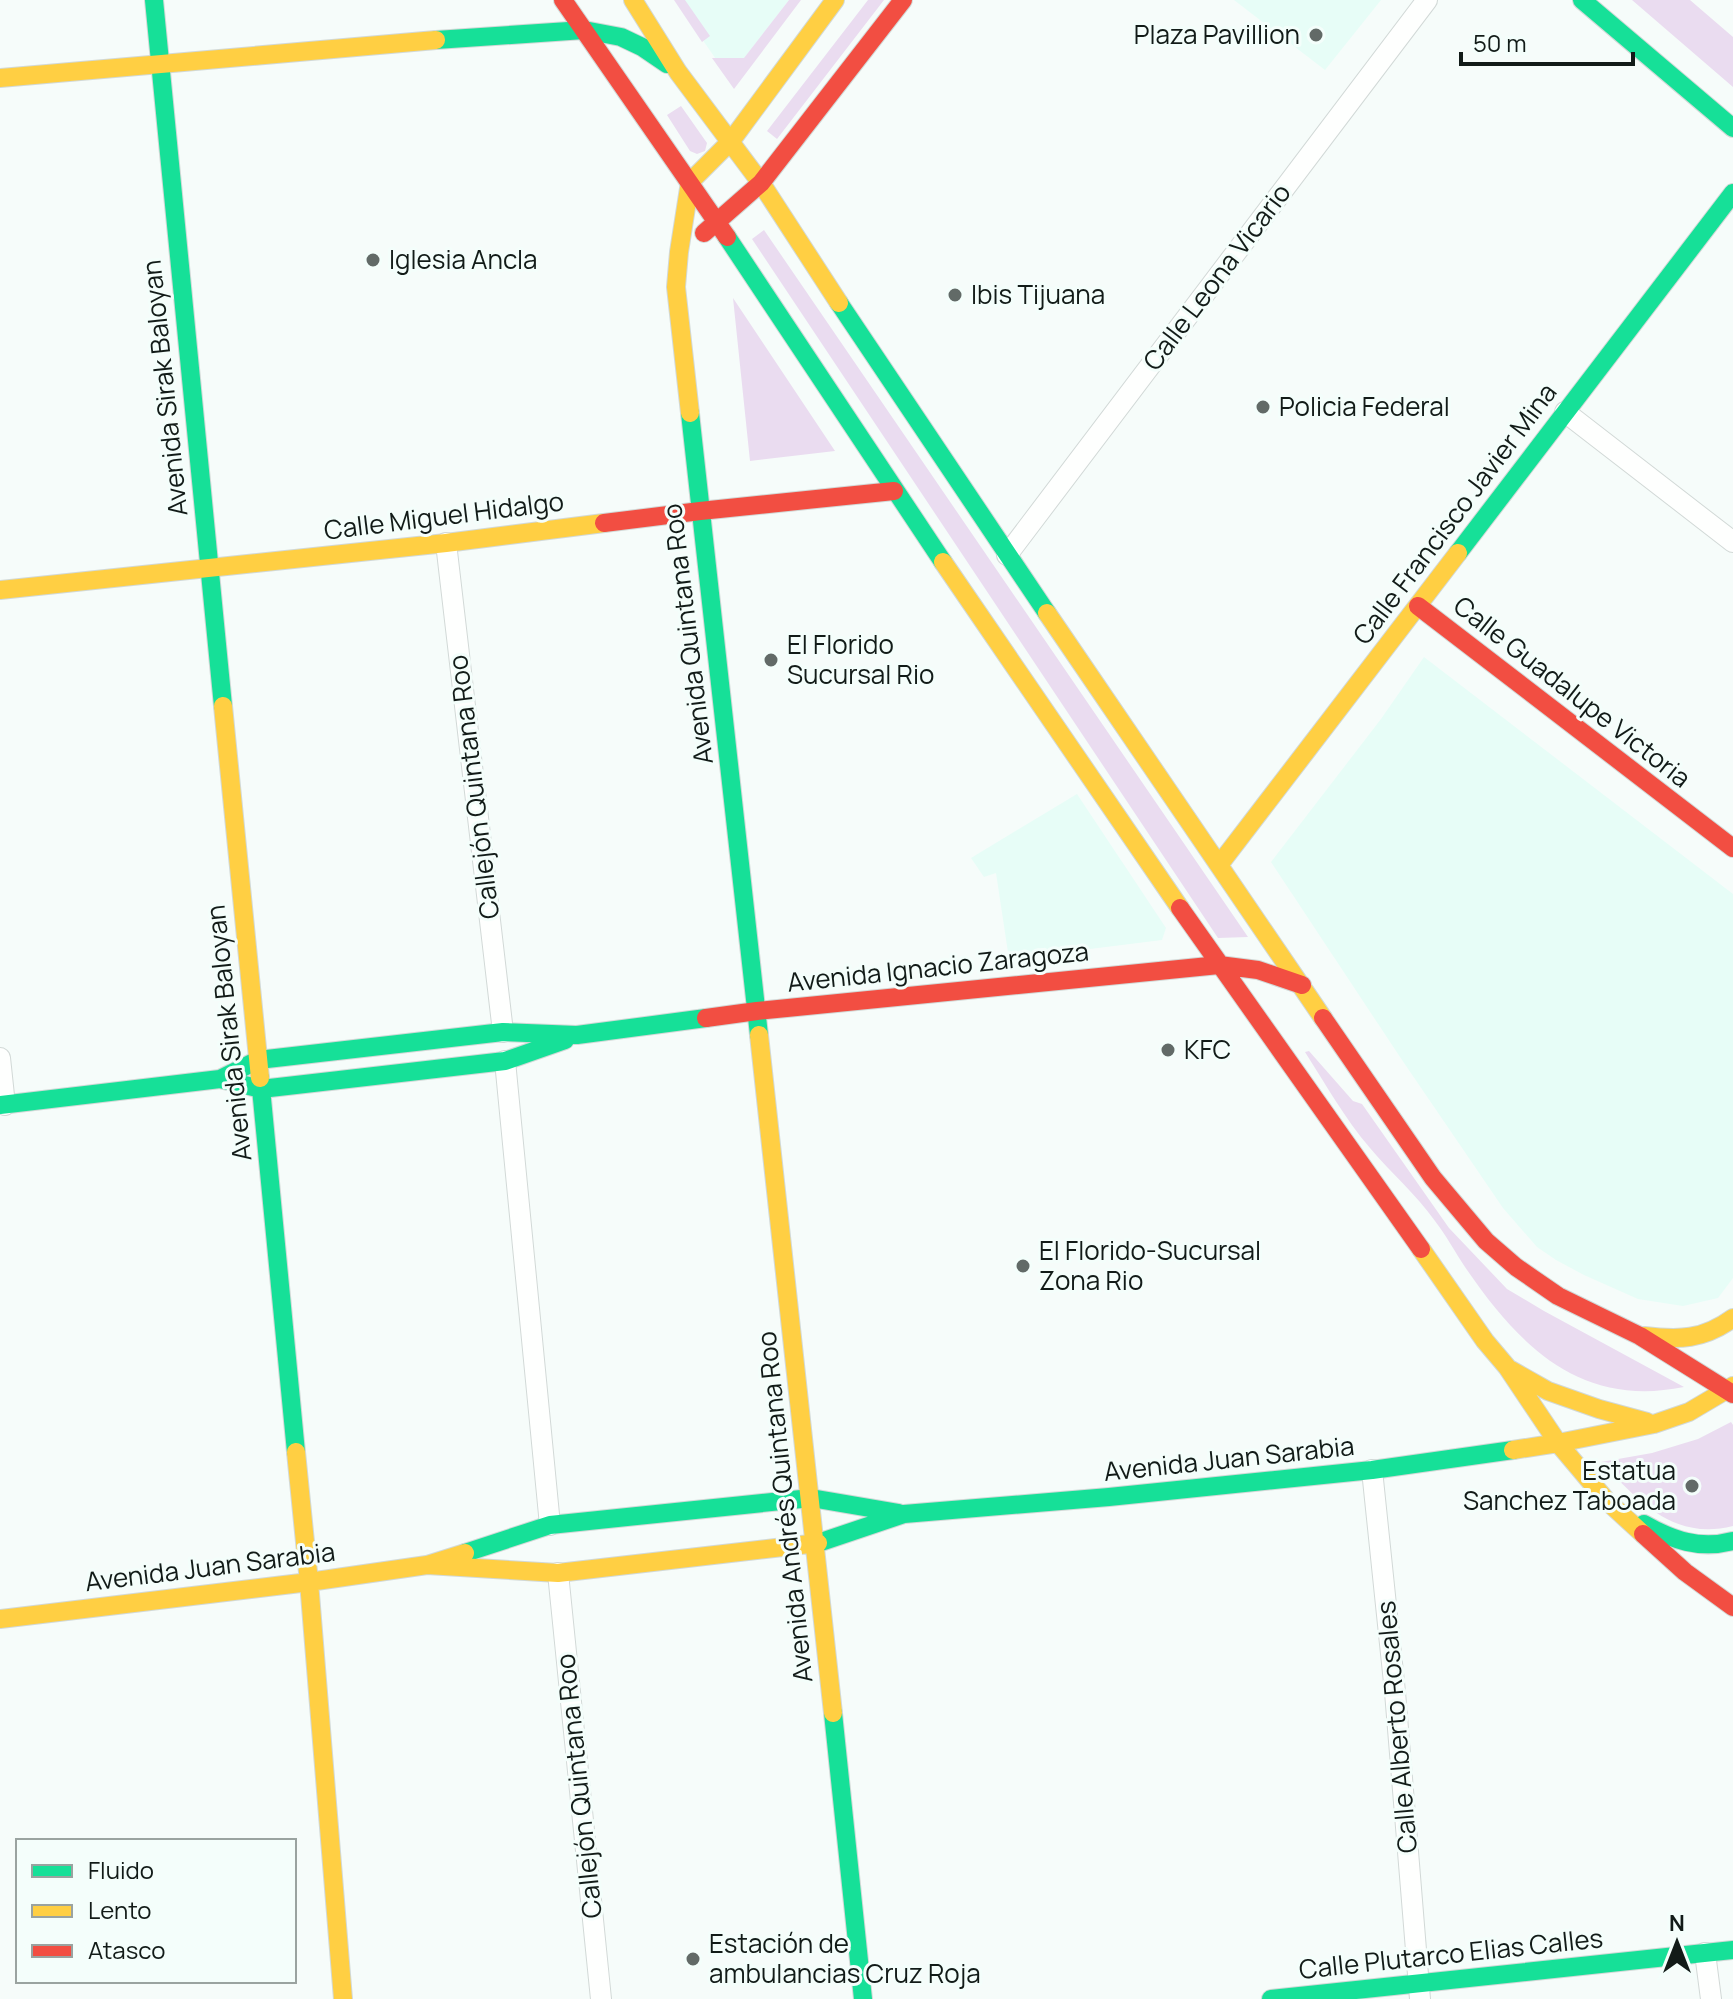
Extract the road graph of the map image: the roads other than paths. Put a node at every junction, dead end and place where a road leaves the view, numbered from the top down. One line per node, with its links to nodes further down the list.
1 (154, 0): 9 (main road, Avenida Sirak Baloyan)
2 (563, 0): 8 (main road)
3 (633, 0): 10 (main road)
4 (835, 0): 13 (main road)
5 (903, 0): 15 (main road)
6 (1427, 0): 24 (street, Calle Leona Vicario)
7 (1582, 0): 12 (main road)
8 (584, 30): 9 (main road); 10 (main road); 14 (main road)
9 (159, 63): 11 (main road); 25 (main road, Avenida Sirak Baloyan)
10 (678, 72): 13 (main road)
11 (0, 78)
12 (1733, 128)
13 (731, 141): 14 (main road); 15 (main road)
14 (690, 182): 17 (main road); 18 (main road, Avenida Quintana Roo)
15 (761, 183): 17 (main road); 24 (main road)
16 (1733, 193): 19 (main road, Calle Francisco Javier Mina)
17 (717, 223): 18 (main road); 20 (main road)
18 (679, 252): 21 (main road, Avenida Quintana Roo)
19 (1565, 412): 22 (street); 27 (main road, Calle Francisco Javier Mina)
20 (894, 491): 21 (main road, Calle Miguel Hidalgo); 30 (main road)
21 (700, 511): 23 (main road, Calle Miguel Hidalgo); 32 (main road, Avenida Quintana Roo)
22 (1733, 542)
23 (446, 543): 25 (main road, Calle Miguel Hidalgo); 33 (street, Callejón Quintana Roo)
24 (1007, 555): 29 (main road)
25 (209, 568): 26 (main road, Calle Miguel Hidalgo); 36 (main road, Avenida Sirak Baloyan)
26 (0, 590)
27 (1418, 606): 28 (main road, Calle Guadalupe Victoria); 29 (main road, Calle Francisco Javier Mina)
28 (1733, 848)
29 (1219, 865): 31 (main road)
30 (1219, 965): 31 (main road, Avenida Ignacio Zaragoza); 32 (main road, Avenida Ignacio Zaragoza); 43 (main road)
31 (1302, 985): 42 (main road)
32 (757, 1011): 34 (main road, Avenida Ignacio Zaragoza); 48 (main road, Avenida Andrés Quintana Roo)
33 (503, 1032): 34 (main road, Avenida Ignacio Zaragoza); 36 (main road, Avenida Ignacio Zaragoza)
34 (577, 1035): 37 (main road, Avenida Ignacio Zaragoza)
35 (0, 1058): 40 (street)
36 (258, 1060): 38 (main road, Avenida Ignacio Zaragoza); 39 (main road, Avenida Sirak Baloyan)
37 (505, 1061): 39 (main road, Avenida Ignacio Zaragoza); 51 (street)
38 (220, 1079): 39 (main road, Avenida Ignacio Zaragoza); 40 (main road, Avenida Ignacio Zaragoza)
39 (261, 1089): 56 (main road, Avenida Sirak Baloyan)
40 (3, 1105)
41 (1733, 1318): 42 (main road)
42 (1640, 1336): 44 (main road)
43 (1507, 1367): 45 (main road); 46 (main road)
44 (1731, 1390): 45 (main road, Avenida Juan Sarabia)
45 (1654, 1424): 46 (main road, Avenida Juan Sarabia)
46 (1558, 1443): 47 (main road, Avenida Juan Sarabia); 49 (main road)
47 (1372, 1470): 50 (main road, Avenida Juan Sarabia); 61 (street, Calle Alberto Rosales)
48 (811, 1498): 50 (main road, Avenida Juan Sarabia); 51 (main road, Avenida Juan Sarabia); 53 (main road, Avenida Andrés Quintana Roo)
49 (1606, 1500): 52 (main road); 57 (main road)
50 (904, 1514): 53 (main road, Avenida Juan Sarabia)
51 (550, 1525): 54 (main road, Avenida Juan Sarabia)
52 (1733, 1541)
53 (815, 1544): 55 (main road, Avenida Juan Sarabia); 64 (main road, Avenida Andrés Quintana Roo)
54 (427, 1565): 55 (main road, Avenida Juan Sarabia); 56 (main road, Avenida Juan Sarabia)
55 (558, 1573): 63 (street, Callejón Quintana Roo)
56 (309, 1582): 58 (main road, Avenida Juan Sarabia); 62 (main road, Avenida Sirak Baloyan)
57 (1733, 1607)
58 (0, 1619)
59 (1733, 1950): 60 (main road, Calle Plutarco Elias Calles)
60 (1705, 1953): 61 (main road, Calle Plutarco Elias Calles); 66 (street)
61 (1419, 1991): 65 (main road, Calle Plutarco Elias Calles)
62 (343, 1999)
63 (601, 1999)
64 (863, 1999)
65 (1271, 1999)
66 (1711, 1999)

